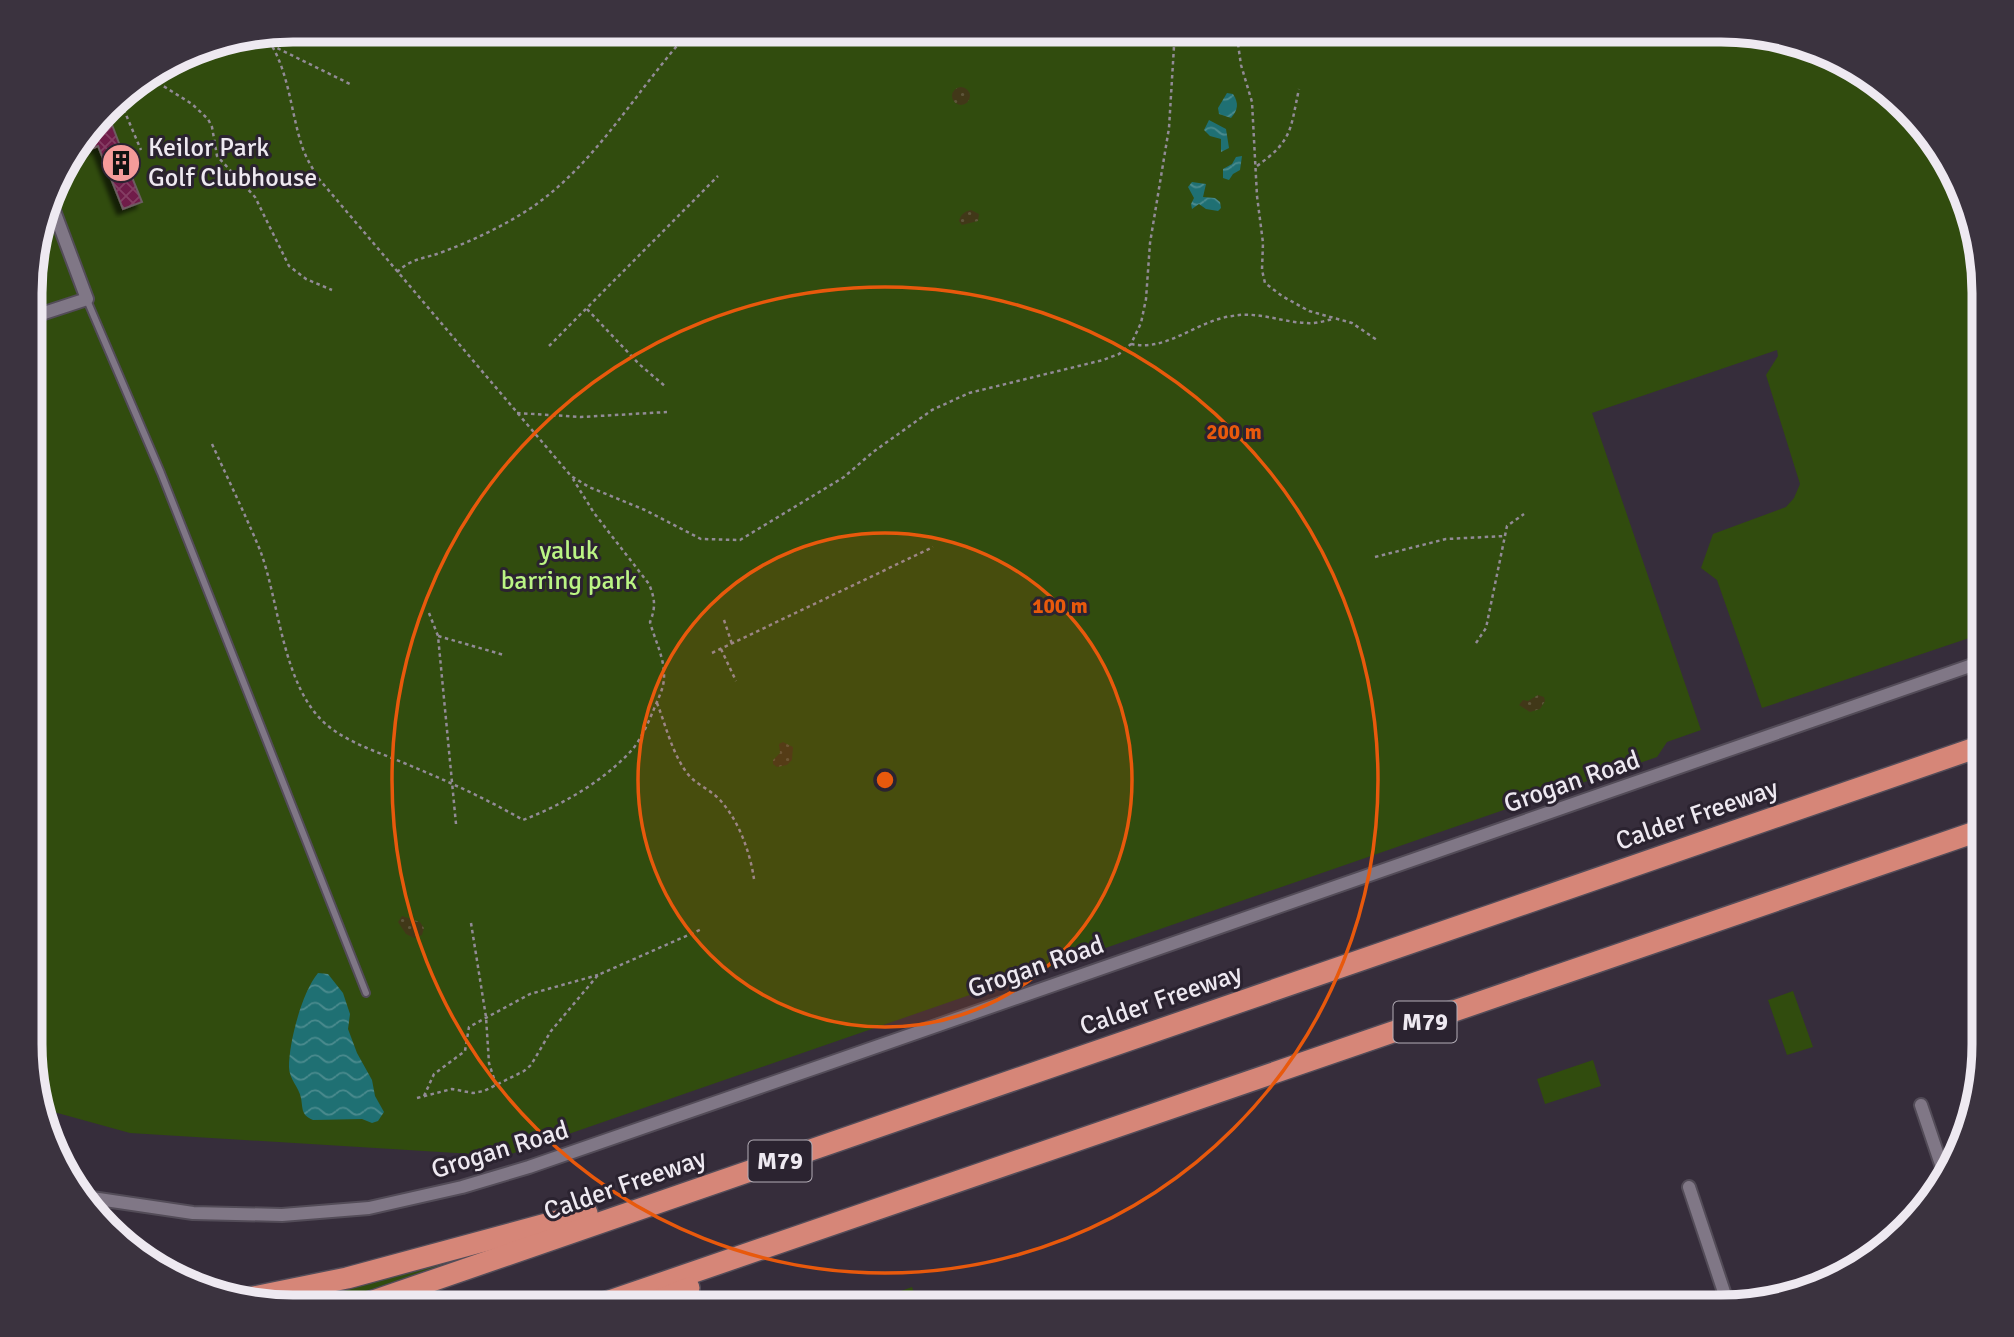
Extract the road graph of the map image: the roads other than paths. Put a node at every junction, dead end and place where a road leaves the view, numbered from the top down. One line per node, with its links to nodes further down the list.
1 (55, 213): 2 (street)
2 (87, 299): 3 (street); 7 (lane)
3 (42, 314)
4 (1972, 665): 12 (street, Grogan Road)
5 (1972, 750): 8 (highway, Calder Freeway / M79)
6 (1972, 833): 13 (highway, M79)
7 (366, 993)
8 (1203, 1015): 14 (highway); 15 (highway, Calder Freeway / M79)
9 (1921, 1105): 10 (street)
10 (1941, 1164)
11 (1689, 1187): 18 (street)
12 (95, 1199)
13 (865, 1214): 16 (highway, M79); 17 (highway)
14 (271, 1294)
15 (391, 1295)
16 (627, 1295)
17 (671, 1295)
18 (1725, 1295)

